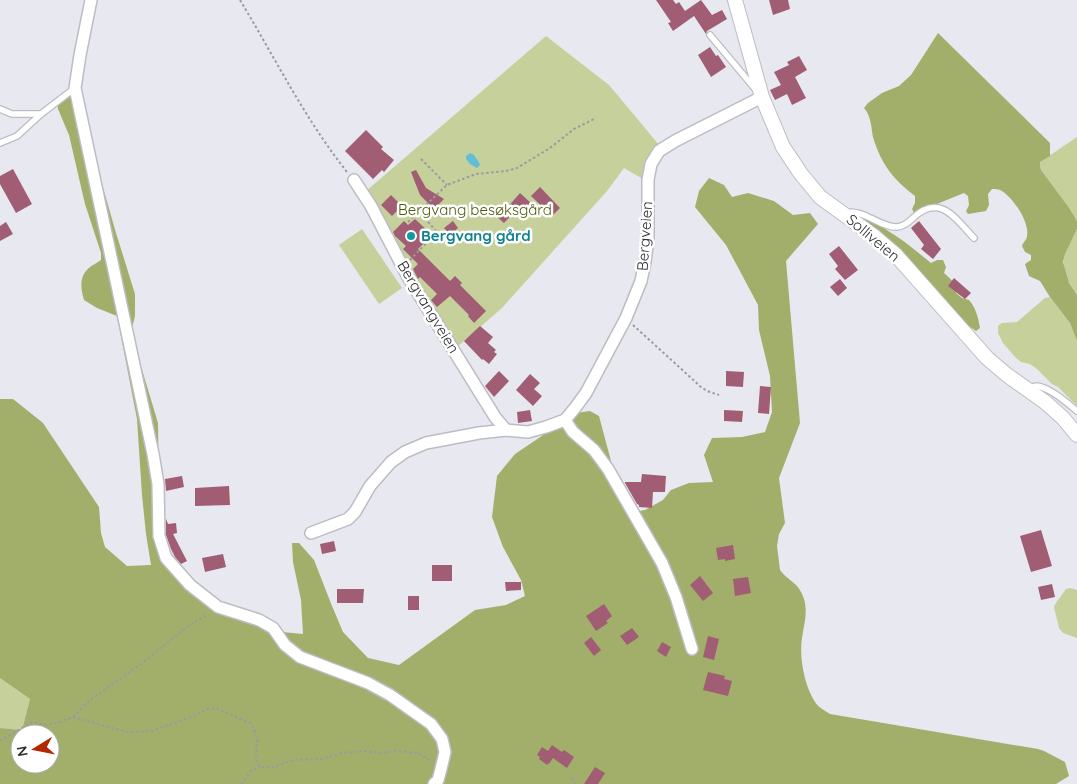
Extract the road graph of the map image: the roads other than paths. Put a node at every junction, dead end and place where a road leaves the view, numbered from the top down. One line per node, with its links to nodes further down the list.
1 (91, 0): 4 (street)
2 (735, 0): 5 (street, Solliveien)
3 (710, 35): 5 (lane)
4 (75, 88): 7 (lane); 19 (street)
5 (762, 97): 10 (street, Solliveien); 14 (street, Bergveien)
6 (0, 110): 7 (lane)
7 (41, 114): 8 (lane)
8 (0, 144)
9 (354, 180): 15 (street, Bergvangveien)
10 (843, 213): 11 (lane); 12 (street, Solliveien)
11 (974, 238)
12 (1028, 390): 13 (lane); 16 (street, Solliveien)
13 (1077, 411)
14 (564, 420): 15 (street, Bergveien); 18 (street)
15 (506, 430): 17 (street, Bergveien)
16 (1077, 435)
17 (311, 533)
18 (692, 648)
19 (436, 782)

